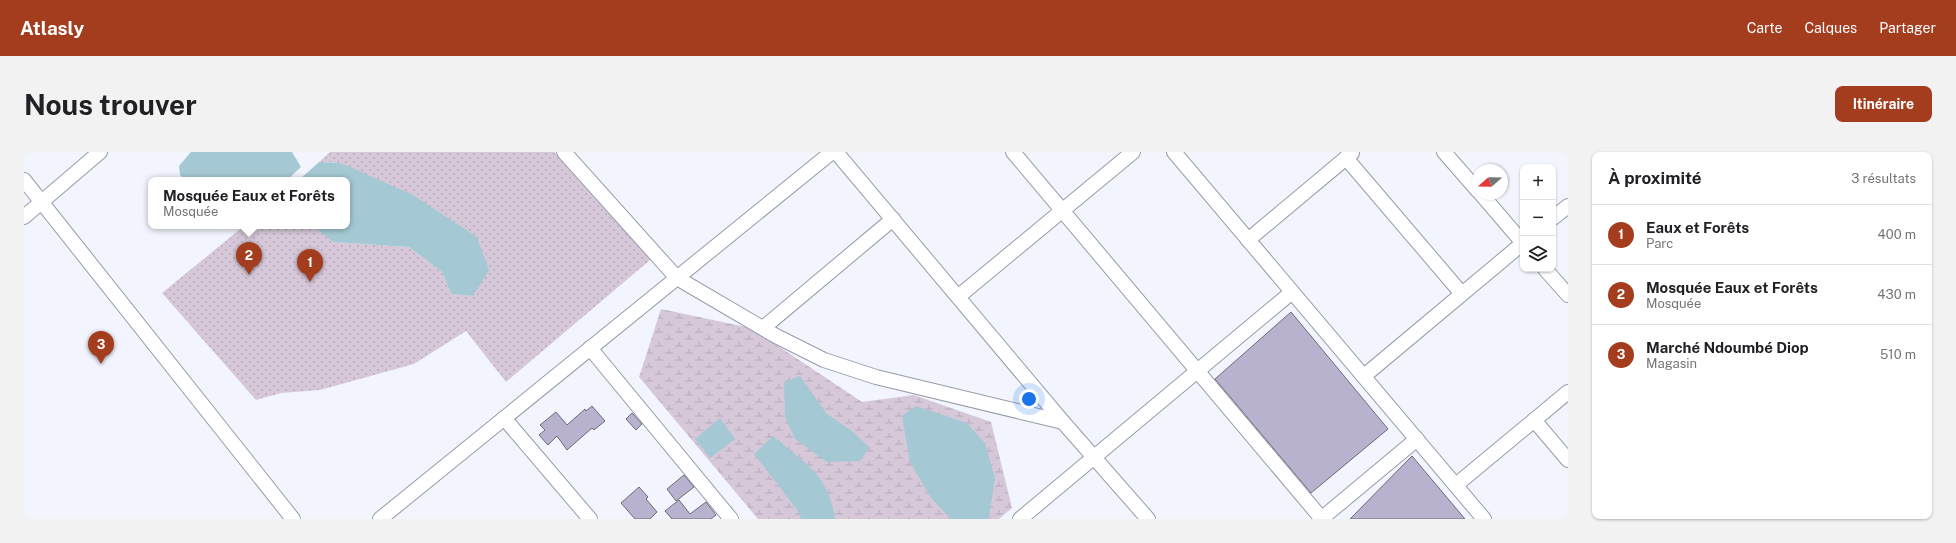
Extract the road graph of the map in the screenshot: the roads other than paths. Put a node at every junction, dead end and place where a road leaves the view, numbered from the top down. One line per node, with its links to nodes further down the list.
1 (100, 152): 13 (street)
2 (564, 152): 23 (street)
3 (832, 152): 23 (street)
4 (836, 152): 18 (street)
5 (1013, 152): 15 (street)
6 (1134, 152): 15 (street)
7 (1174, 152): 19 (street)
8 (1444, 152): 11 (street)
9 (1350, 155): 19 (street); 25 (street)
10 (24, 180): 13 (street)
11 (1472, 184)
12 (1486, 200): 20 (street)
13 (41, 201): 16 (street); 40 (street)
14 (1568, 206): 17 (street)
15 (1062, 210): 27 (street); 30 (street)
16 (24, 216)
17 (1556, 216)
18 (893, 219): 27 (street); 28 (street)
19 (1248, 240): 24 (street)
20 (1520, 240)
21 (1520, 246): 25 (street)
22 (1548, 272): 26 (street)
23 (677, 278): 28 (street); 29 (street)
24 (1292, 292): 30 (street); 31 (street)
25 (1462, 294): 31 (street)
26 (1568, 295)
27 (958, 296): 35 (street)
28 (763, 328): 35 (street)
29 (590, 348): 33 (street); 43 (street)
30 (1196, 371): 37 (street); 46 (street)
31 (1364, 376): 36 (street)
32 (1568, 392): 34 (street)
33 (504, 418): 41 (street); 42 (street)
34 (1534, 420): 38 (street); 39 (street)
35 (1063, 422): 37 (street)
36 (1417, 439): 39 (street); 46 (street)
37 (1095, 456): 44 (street); 45 (street)
38 (1568, 460)
39 (1456, 485): 47 (street)
40 (293, 519)
41 (380, 519)
42 (590, 519)
43 (731, 519)
44 (1020, 519)
45 (1148, 519)
46 (1321, 519)
47 (1484, 519)

